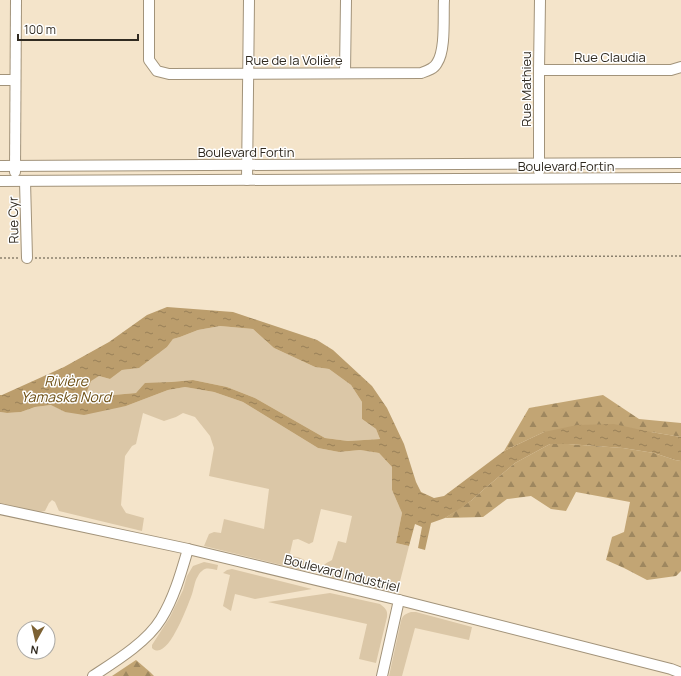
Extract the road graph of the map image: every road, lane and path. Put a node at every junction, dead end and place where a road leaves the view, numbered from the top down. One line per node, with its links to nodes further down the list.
1 (16, 0): 12 (street, Rue Cyr)
2 (149, 0): 9 (street, Rue de la Volière)
3 (249, 0): 9 (street)
4 (346, 0): 10 (street)
5 (444, 0): 10 (street, Rue de la Volière)
6 (540, 0): 8 (street, Rue Mathieu)
7 (681, 67): 8 (street, Rue Claudia)
8 (539, 70): 16 (street, Rue Mathieu)
9 (248, 73): 10 (street, Rue de la Volière); 19 (street)
10 (345, 73)
11 (0, 80): 12 (street)
12 (16, 80): 21 (street, Rue Cyr)
13 (681, 163): 17 (street, Boulevard Fortin)
14 (356, 164): 15 (street, Boulevard Fortin); 19 (street, Boulevard Fortin); 28 (street)
15 (456, 164): 16 (street, Boulevard Fortin); 24 (street)
16 (539, 164): 17 (street, Boulevard Fortin); 25 (street, Rue Mathieu)
17 (652, 164): 22 (street)
18 (136, 165): 19 (street, Boulevard Fortin); 21 (street, Boulevard Fortin); 26 (street)
19 (247, 165): 27 (street)
20 (0, 166): 21 (street, Boulevard Fortin)
21 (15, 166): 30 (street, Rue Cyr)
22 (652, 178): 23 (street, Boulevard Fortin); 25 (street, Boulevard Fortin)
23 (681, 178)
24 (456, 179): 25 (street, Boulevard Fortin); 28 (street, Boulevard Fortin)
25 (539, 179)
26 (137, 180): 27 (street, Boulevard Fortin); 30 (street, Boulevard Fortin)
27 (247, 180): 28 (street, Boulevard Fortin)
28 (356, 180)
29 (0, 181): 30 (street, Boulevard Fortin)
30 (20, 181): 33 (street, Rue Cyr)
31 (681, 256): 33 (path)
32 (0, 258): 33 (path)
33 (27, 258)
34 (0, 509): 35 (street, Boulevard Industriel)
35 (188, 550): 36 (street, Boulevard Industriel); 38 (street)
36 (399, 600): 37 (street, Boulevard Industriel); 39 (street)
37 (680, 671)
38 (93, 676)
39 (382, 676)

